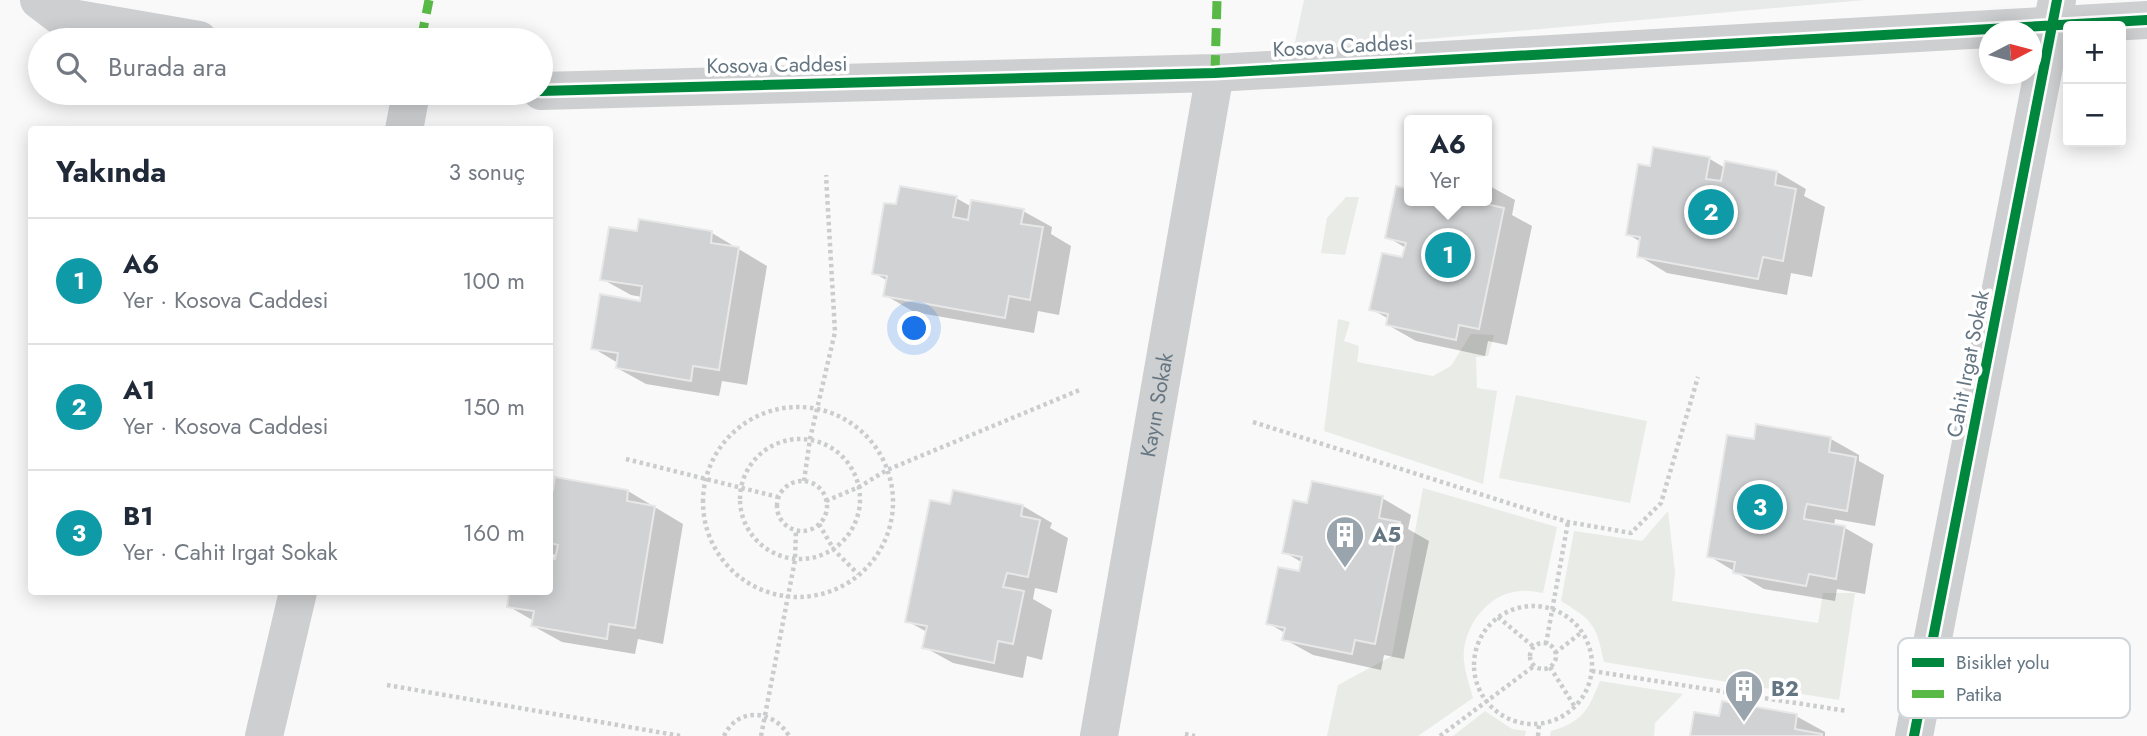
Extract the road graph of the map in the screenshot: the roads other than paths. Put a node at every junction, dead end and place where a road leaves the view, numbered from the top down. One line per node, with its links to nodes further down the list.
1 (39, 0): 4 (street)
2 (2056, 13): 3 (street, Kosova Caddesi); 5 (street, Kosova Caddesi); 10 (street, Cahit Irgat Sokak)
3 (2147, 20)
4 (130, 28)
5 (1214, 73): 6 (street, Kosova Caddesi); 13 (street, Kayın Sokak)
6 (553, 91)
7 (409, 105): 8 (street)
8 (405, 126)
9 (297, 595): 12 (street)
10 (1933, 638)
11 (1918, 718): 14 (street, Cahit Irgat Sokak)
12 (264, 736)
13 (1099, 736)
14 (1914, 736)

